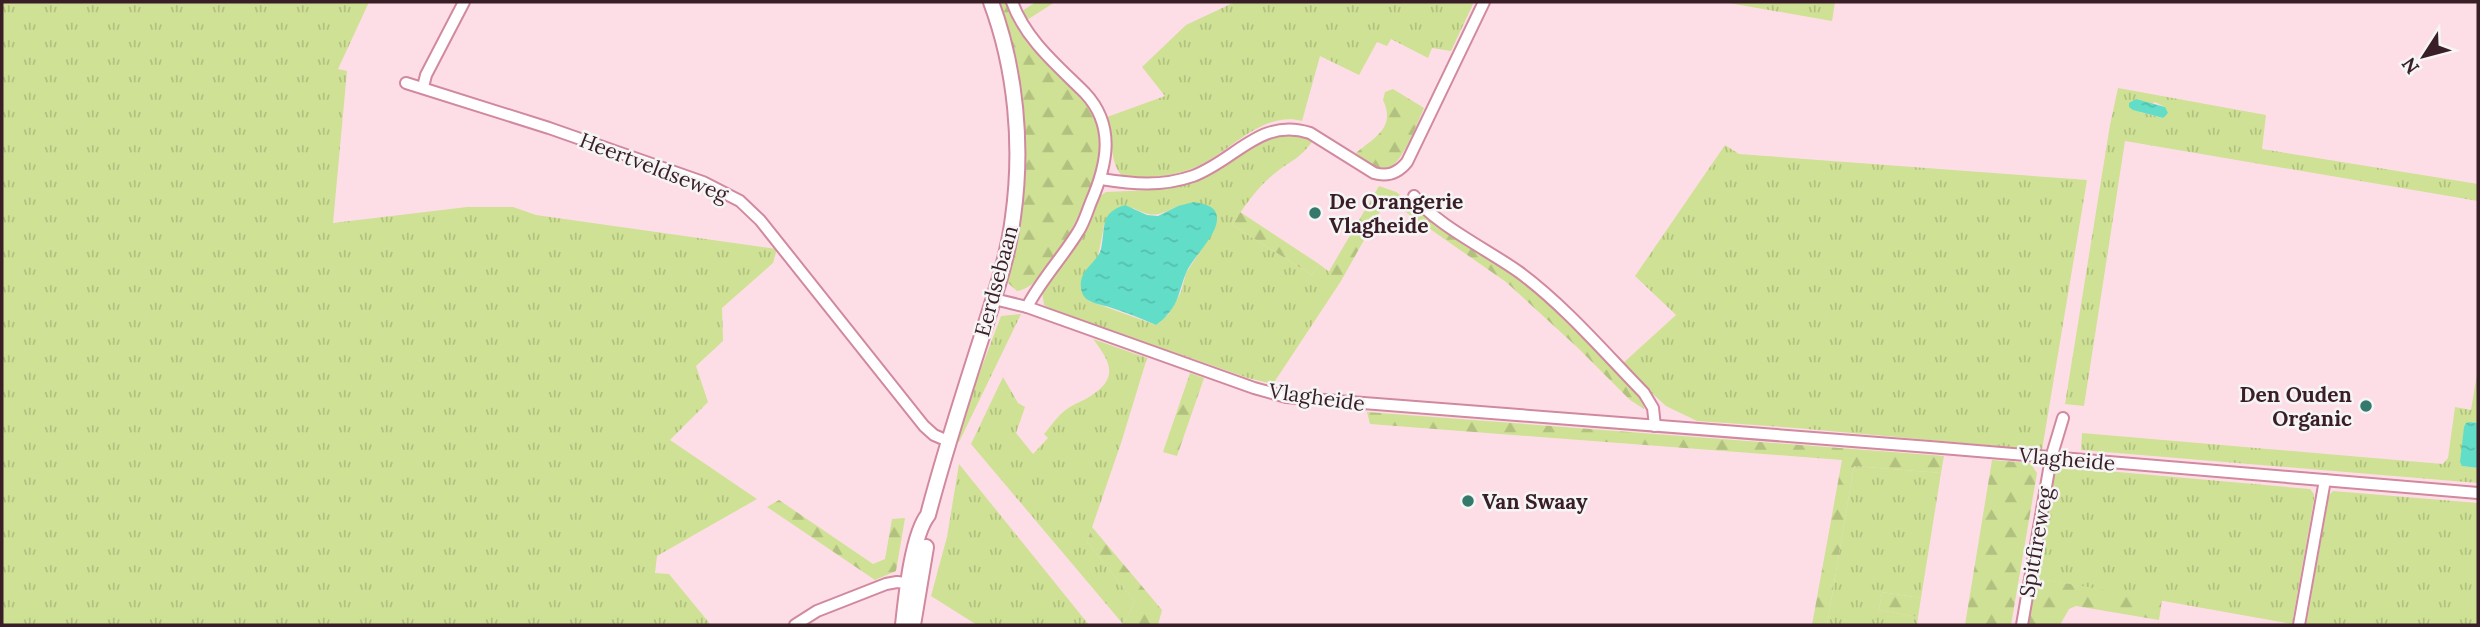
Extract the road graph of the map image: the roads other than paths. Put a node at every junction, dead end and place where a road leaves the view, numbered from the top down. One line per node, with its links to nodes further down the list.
1 (464, 2): 6 (street)
2 (991, 2): 9 (main road, Eerdsebaan)
3 (1012, 2): 7 (street)
4 (1484, 2): 7 (street)
5 (406, 83): 6 (street, Heertveldseweg)
6 (423, 87): 13 (street, Heertveldseweg)
7 (1101, 179): 10 (street)
8 (1413, 196): 12 (street)
9 (993, 299): 10 (street, Vlagheide); 13 (main road, Eerdsebaan)
10 (1027, 307): 12 (street, Vlagheide)
11 (2063, 418): 14 (street, Spitfireweg)
12 (1655, 426): 14 (street, Vlagheide)
13 (948, 441): 17 (main road, Eerdsebaan)
14 (2050, 458): 15 (street, Vlagheide); 21 (street, Spitfireweg)
15 (2325, 480): 16 (street, Vlagheide); 22 (street)
16 (2478, 493)
17 (914, 584): 18 (street); 19 (main road, Eerdsebaan); 20 (main road, Eerdsebaan)
18 (795, 625)
19 (904, 625)
20 (913, 625)
21 (2022, 625)
22 (2300, 625)

